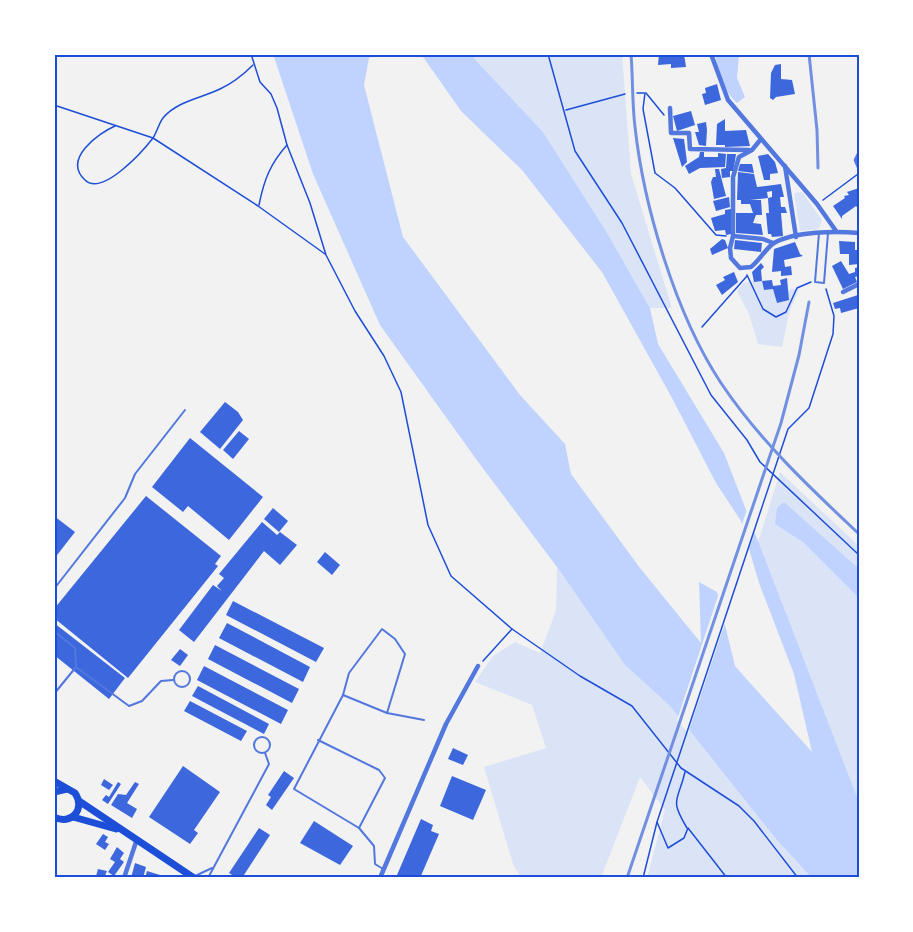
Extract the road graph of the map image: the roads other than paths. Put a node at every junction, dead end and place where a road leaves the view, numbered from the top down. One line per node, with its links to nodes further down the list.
1 (711, 54): 3 (street)
2 (669, 108): 4 (street)
3 (761, 139): 4 (street); 6 (street)
4 (752, 150): 12 (street)
5 (859, 154): 7 (street)
6 (785, 166): 8 (street); 13 (street)
7 (859, 167)
8 (836, 231): 9 (street); 11 (street)
9 (828, 232): 10 (street); 10 (lane)
10 (819, 233): 13 (street)
11 (859, 233)
12 (733, 236): 14 (street); 14 (street)
13 (796, 237): 14 (street)
14 (773, 243)
15 (859, 284): 16 (street)
16 (843, 292)
17 (185, 410): 18 (lane)
18 (54, 589)
19 (54, 631): 21 (lane)
20 (478, 666): 39 (street)
21 (76, 667): 22 (lane); 23 (lane)
22 (173, 680): 22 (lane)
23 (54, 694)
24 (343, 695): 25 (lane); 25 (lane); 27 (lane)
25 (387, 713): 26 (lane)
26 (424, 720)
27 (318, 740): 35 (lane); 35 (lane)
28 (265, 753): 28 (lane); 38 (lane)
29 (54, 781): 30 (main road)
30 (67, 789): 31 (main road); 32 (main road)
31 (54, 792)
32 (79, 801): 33 (main road); 36 (main road)
33 (73, 817): 34 (main road); 36 (main road)
34 (56, 820)
35 (359, 828): 39 (lane)
36 (127, 832): 37 (main road)
37 (137, 839): 40 (street); 41 (main road)
38 (212, 868): 41 (lane); 42 (lane)
39 (383, 869): 43 (street)
40 (124, 878)
41 (194, 878)
42 (208, 878)
43 (380, 878)

